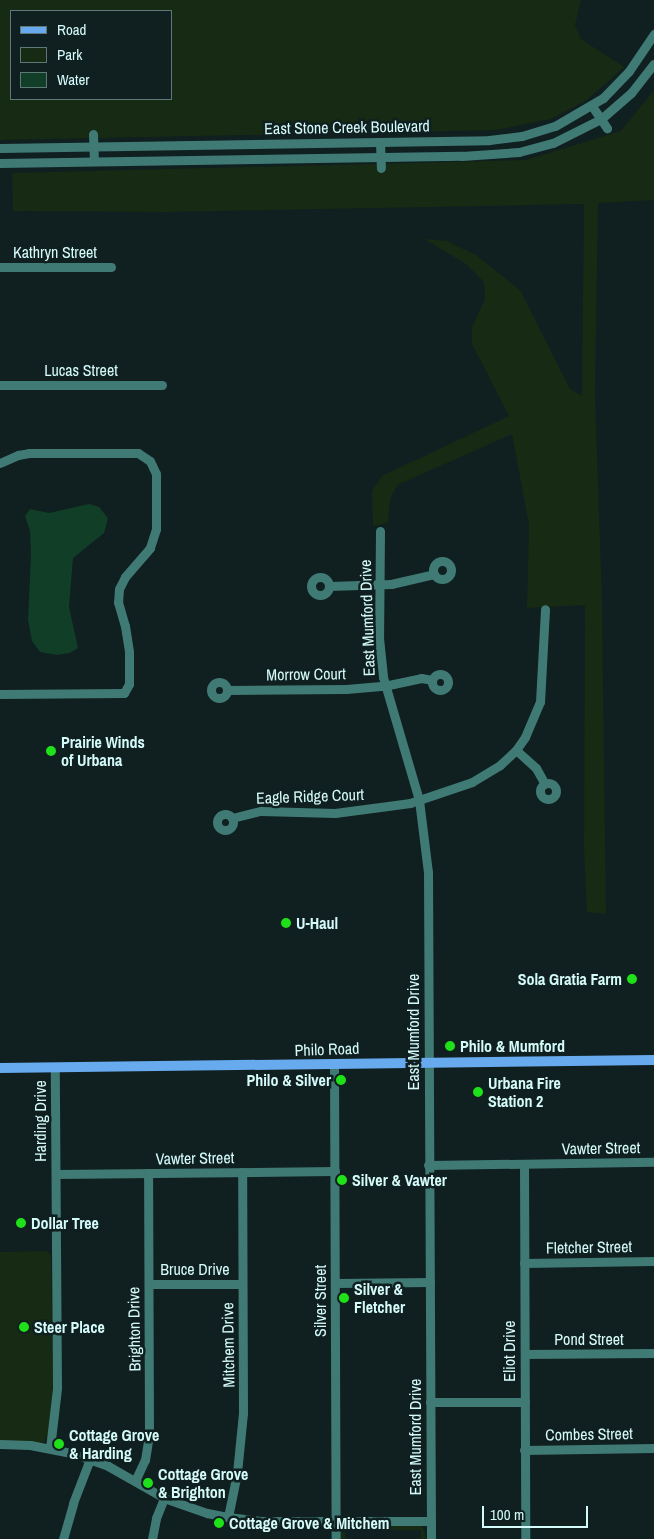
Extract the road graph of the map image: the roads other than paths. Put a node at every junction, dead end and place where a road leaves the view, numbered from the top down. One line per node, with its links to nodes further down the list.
1 (654, 34): 3 (street, East Stone Creek Boulevard)
2 (654, 64): 4 (street, East Stone Creek Boulevard)
3 (592, 106): 4 (street); 7 (street, East Stone Creek Boulevard)
4 (601, 119): 5 (street); 10 (street, East Stone Creek Boulevard)
5 (607, 128)
6 (93, 134): 8 (street)
7 (380, 142): 8 (street, East Stone Creek Boulevard); 10 (street)
8 (93, 146): 9 (street, East Stone Creek Boulevard); 11 (street)
9 (0, 148)
10 (381, 157): 11 (street, East Stone Creek Boulevard); 13 (street)
11 (94, 161): 12 (street, East Stone Creek Boulevard)
12 (0, 163)
13 (381, 168)
14 (0, 267): 15 (street, Kathryn Street)
15 (111, 267)
16 (0, 385): 17 (street, Lucas Street)
17 (162, 385)
18 (0, 463): 27 (street)
19 (380, 531): 21 (street, East Mumford Drive)
20 (434, 574): 21 (street)
21 (380, 585): 22 (street); 25 (street, East Mumford Drive)
22 (329, 586)
23 (545, 609): 28 (street, Eagle Ridge Court)
24 (432, 680): 25 (street, Morrow Court)
25 (384, 686): 26 (street, Morrow Court); 30 (street, East Mumford Drive)
26 (227, 690)
27 (0, 694)
28 (516, 750): 29 (street); 30 (street, Eagle Ridge Court)
29 (544, 784)
30 (419, 800): 31 (street, Eagle Ridge Court); 33 (street, East Mumford Drive)
31 (232, 818)
32 (654, 1060): 33 (main road, Philo Road)
33 (428, 1062): 34 (main road, Philo Road); 39 (street, East Mumford Drive)
34 (334, 1063): 35 (main road, Philo Road); 40 (street, Silver Street)
35 (55, 1067): 36 (main road, Philo Road); 43 (street, Harding Drive)
36 (0, 1068)
37 (654, 1162): 38 (street, Vawter Street)
38 (524, 1164): 39 (street, Vawter Street); 45 (street, Eliot Drive)
39 (428, 1165): 46 (street, East Mumford Drive)
40 (335, 1171): 41 (street, Vawter Street); 47 (street, Silver Street)
41 (242, 1172): 42 (street, Vawter Street); 49 (street, Mitchem Drive)
42 (148, 1173): 43 (street, Vawter Street); 48 (street, Brighton Drive)
43 (56, 1174): 55 (street, Harding Drive)
44 (654, 1261): 45 (street, Fletcher Street)
45 (524, 1263): 50 (street, Eliot Drive)
46 (430, 1282): 47 (street); 52 (street, East Mumford Drive)
47 (336, 1283): 62 (street, Silver Street)
48 (149, 1284): 49 (street, Bruce Drive); 59 (street, Brighton Drive)
49 (242, 1284): 61 (street, Mitchem Drive)
50 (525, 1354): 51 (street, Pond Street); 53 (street, Eliot Drive)
51 (654, 1354)
52 (430, 1402): 53 (street); 63 (street, East Mumford Drive)
53 (525, 1402): 57 (street, Eliot Drive)
54 (0, 1444): 55 (street)
55 (50, 1448): 58 (street)
56 (654, 1448): 57 (street, Combes Street)
57 (524, 1450): 68 (street, Eliot Drive)
58 (90, 1459): 59 (street); 64 (street)
59 (135, 1481): 60 (street)
60 (164, 1498): 61 (street); 65 (street)
61 (228, 1517): 62 (street)
62 (336, 1521): 63 (street); 66 (street, Silver Street)
63 (431, 1522): 67 (street, East Mumford Drive)
64 (63, 1539)
65 (152, 1539)
66 (336, 1539)
67 (431, 1539)
68 (524, 1539)

